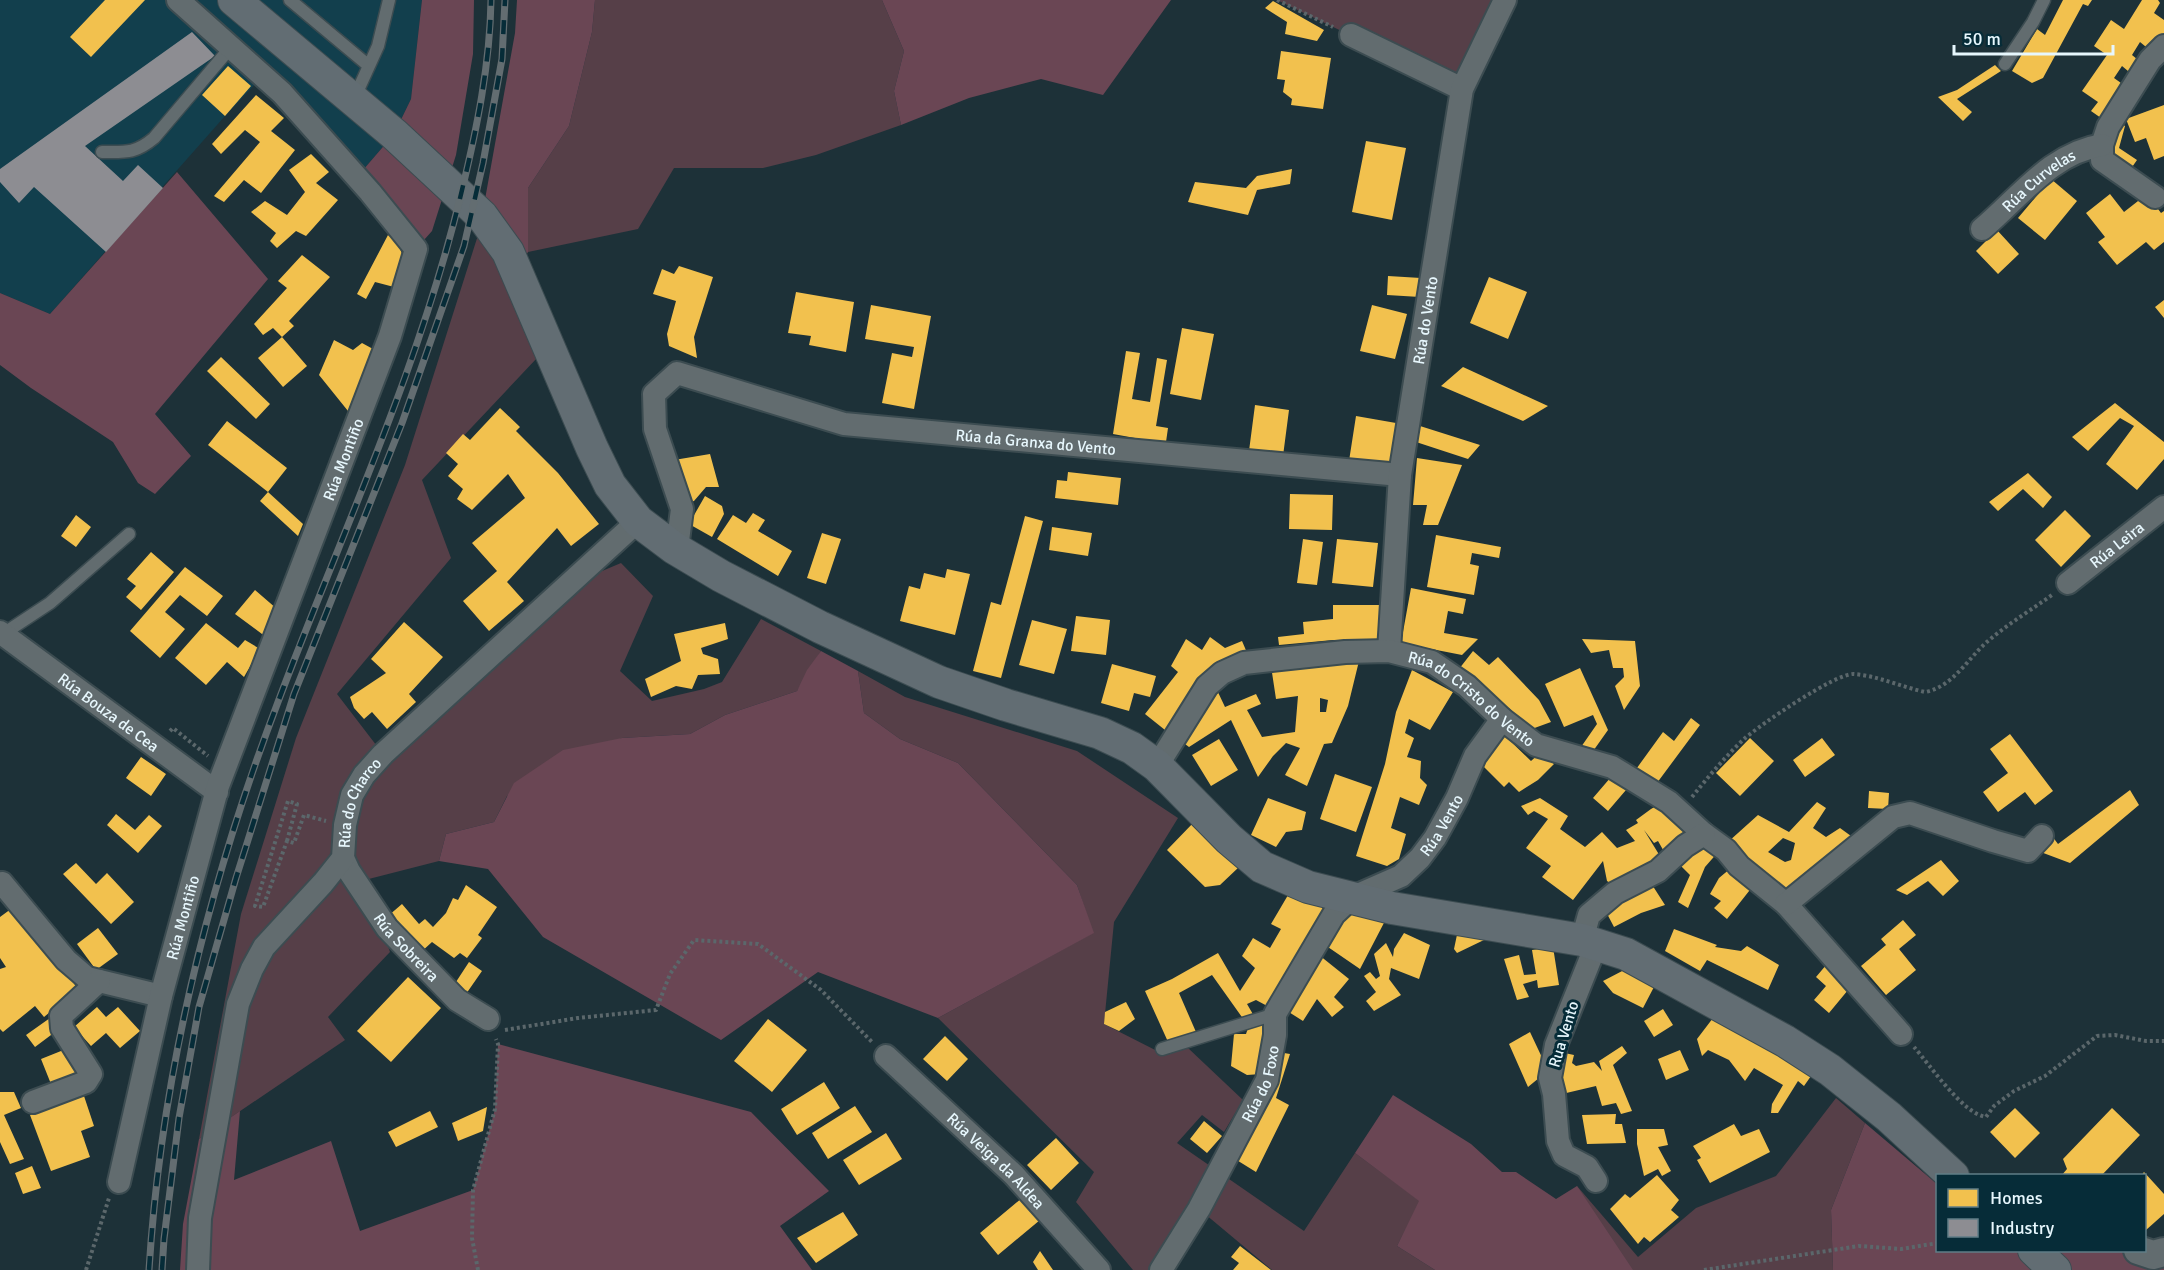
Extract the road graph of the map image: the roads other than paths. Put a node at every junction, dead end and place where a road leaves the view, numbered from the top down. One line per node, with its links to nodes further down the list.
1 (178, 0): 9 (street, Rúa Montiño)
2 (234, 0): 13 (main road)
3 (290, 0): 11 (lane)
4 (390, 0): 11 (lane)
5 (1505, 0): 12 (street, Rúa do Vento)
6 (2044, 0): 10 (lane)
7 (1351, 35): 12 (street)
8 (2164, 46): 14 (street)
9 (231, 47): 15 (lane); 28 (street, Rúa Montiño)
10 (2005, 64)
11 (369, 66): 13 (lane)
12 (1462, 89): 18 (street, Rúa do Vento)
13 (353, 100): 20 (main road)
14 (2102, 145): 16 (street, Rúa Curvelas); 17 (street, Rúa Curvelas)
15 (102, 152)
16 (2155, 197)
17 (1982, 229)
18 (1400, 476): 22 (street, Rúa da Granxa do Vento); 25 (street, Rúa do Vento)
19 (2164, 507): 23 (street, Rúa Leira)
20 (638, 521): 22 (main road); 31 (street, Rúa do Charco)
21 (129, 534): 24 (lane)
22 (677, 549): 27 (main road)
23 (2068, 583)
24 (1, 633): 28 (street, Rúa Bouza de Cea)
25 (1389, 651): 26 (street, Rúa do Cristo do Vento); 27 (street, Rúa do Cristo do Vento)
26 (1502, 719): 29 (street, Rúa do Cristo do Vento); 33 (street, Rúa Vento)
27 (1157, 766): 33 (main road)
28 (217, 792): 37 (street, Rúa Montiño)
29 (1704, 834): 34 (street, Rúa do Cristo do Vento); 35 (street)
30 (2042, 836): 34 (street)
31 (343, 858): 39 (street, Rúa Sobreira); 48 (street, Rúa do Charco)
32 (2, 883): 36 (street)
33 (1351, 898): 35 (main road); 38 (street, Rúa do Foxo)
34 (1786, 904): 40 (street, Rúa do Cristo do Vento)
35 (1589, 942): 44 (main road); 45 (street, Rua Vento)
36 (99, 981): 37 (street); 43 (street)
37 (161, 996): 46 (street, Rúa Montiño)
38 (1275, 1014): 41 (lane); 50 (street, Rúa do Foxo)
39 (490, 1025)
40 (1901, 1034)
41 (1162, 1049)
42 (886, 1056): 49 (street, Rúa Veiga da Aldea)
43 (33, 1102)
44 (1951, 1174)
45 (1596, 1181)
46 (119, 1182)
47 (2035, 1252): 51 (main road)
48 (198, 1270)
49 (1099, 1270)
50 (1161, 1270)
51 (2055, 1270)

